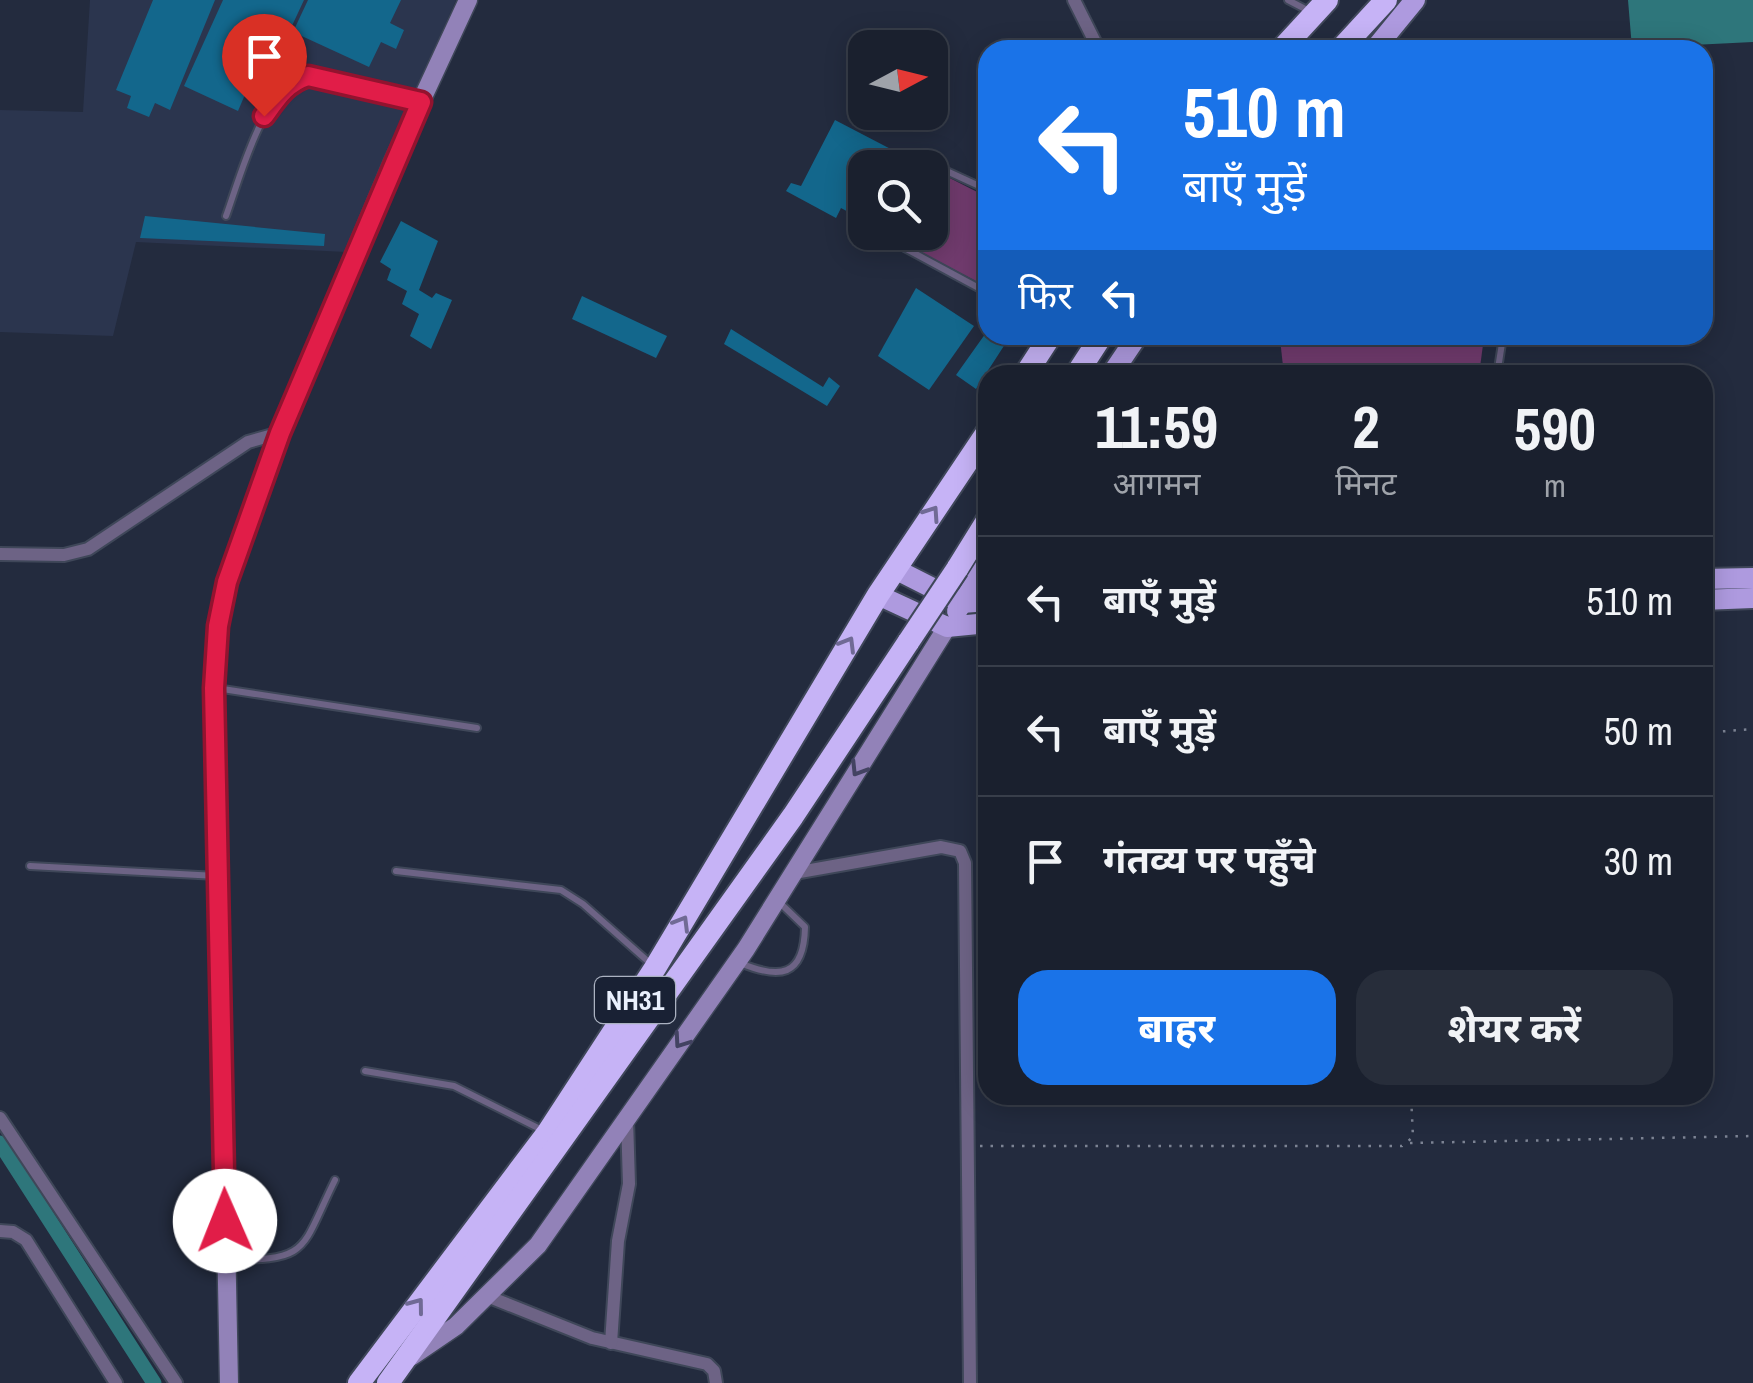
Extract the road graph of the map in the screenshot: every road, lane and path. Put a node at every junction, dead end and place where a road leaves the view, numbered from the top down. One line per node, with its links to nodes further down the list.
1 (468, 0): 11 (street)
2 (1074, 0): 7 (street)
3 (1288, 0): 6 (lane)
4 (1386, 0): 9 (highway)
5 (1415, 0): 10 (main road)
6 (1320, 7): 8 (highway)
7 (1094, 40)
8 (1290, 40)
9 (1349, 40)
10 (1382, 40)
11 (421, 102): 14 (lane); 17 (street)
12 (948, 172): 13 (lane)
13 (978, 185)
14 (226, 216)
15 (908, 250): 16 (lane)
16 (978, 289)
17 (280, 433): 20 (street); 32 (street)
18 (978, 445): 21 (highway, NH31, one-way to 18)
19 (978, 535): 56 (highway, NH31, bridge)
20 (0, 554)
21 (895, 569): 25 (highway, NH31); 29 (main road)
22 (978, 578): 29 (main road)
23 (1753, 578): 24 (main road)
24 (1713, 579)
25 (878, 594): 31 (main road); 42 (highway, NH31, one-way to 25)
26 (1753, 598): 27 (main road)
27 (1713, 600)
28 (978, 602): 29 (main road)
29 (962, 603): 31 (main road)
30 (978, 625): 31 (main road)
31 (947, 627): 38 (street, one-way to 38)
32 (214, 688): 33 (lane); 39 (street)
33 (478, 728)
34 (1753, 730): 35 (path)
35 (1713, 732)
36 (30, 866): 39 (lane)
37 (396, 872): 42 (lane)
38 (794, 872): 40 (street); 50 (street)
39 (218, 876): 53 (street)
40 (777, 900): 41 (street); 41 (lane)
41 (737, 962): 46 (street, one-way to 46)
42 (655, 968): 47 (highway, NH31)
43 (365, 1071): 47 (lane)
44 (1410, 1105): 49 (path)
45 (0, 1118): 58 (street)
46 (627, 1119): 54 (street); 55 (street)
47 (548, 1132): 60 (highway, NH31, one-way to 47)
48 (1753, 1136): 49 (path)
49 (1409, 1143): 50 (path)
50 (968, 1146): 63 (street)
51 (334, 1180): 53 (lane)
52 (0, 1231): 57 (street)
53 (226, 1260): 59 (street)
54 (487, 1296): 55 (street); 56 (street)
55 (611, 1343): 62 (street)
56 (407, 1359): 61 (highway, NH31)
57 (116, 1383)
58 (176, 1383)
59 (229, 1383)
60 (358, 1383)
61 (388, 1383)
62 (716, 1383)
63 (970, 1383)

